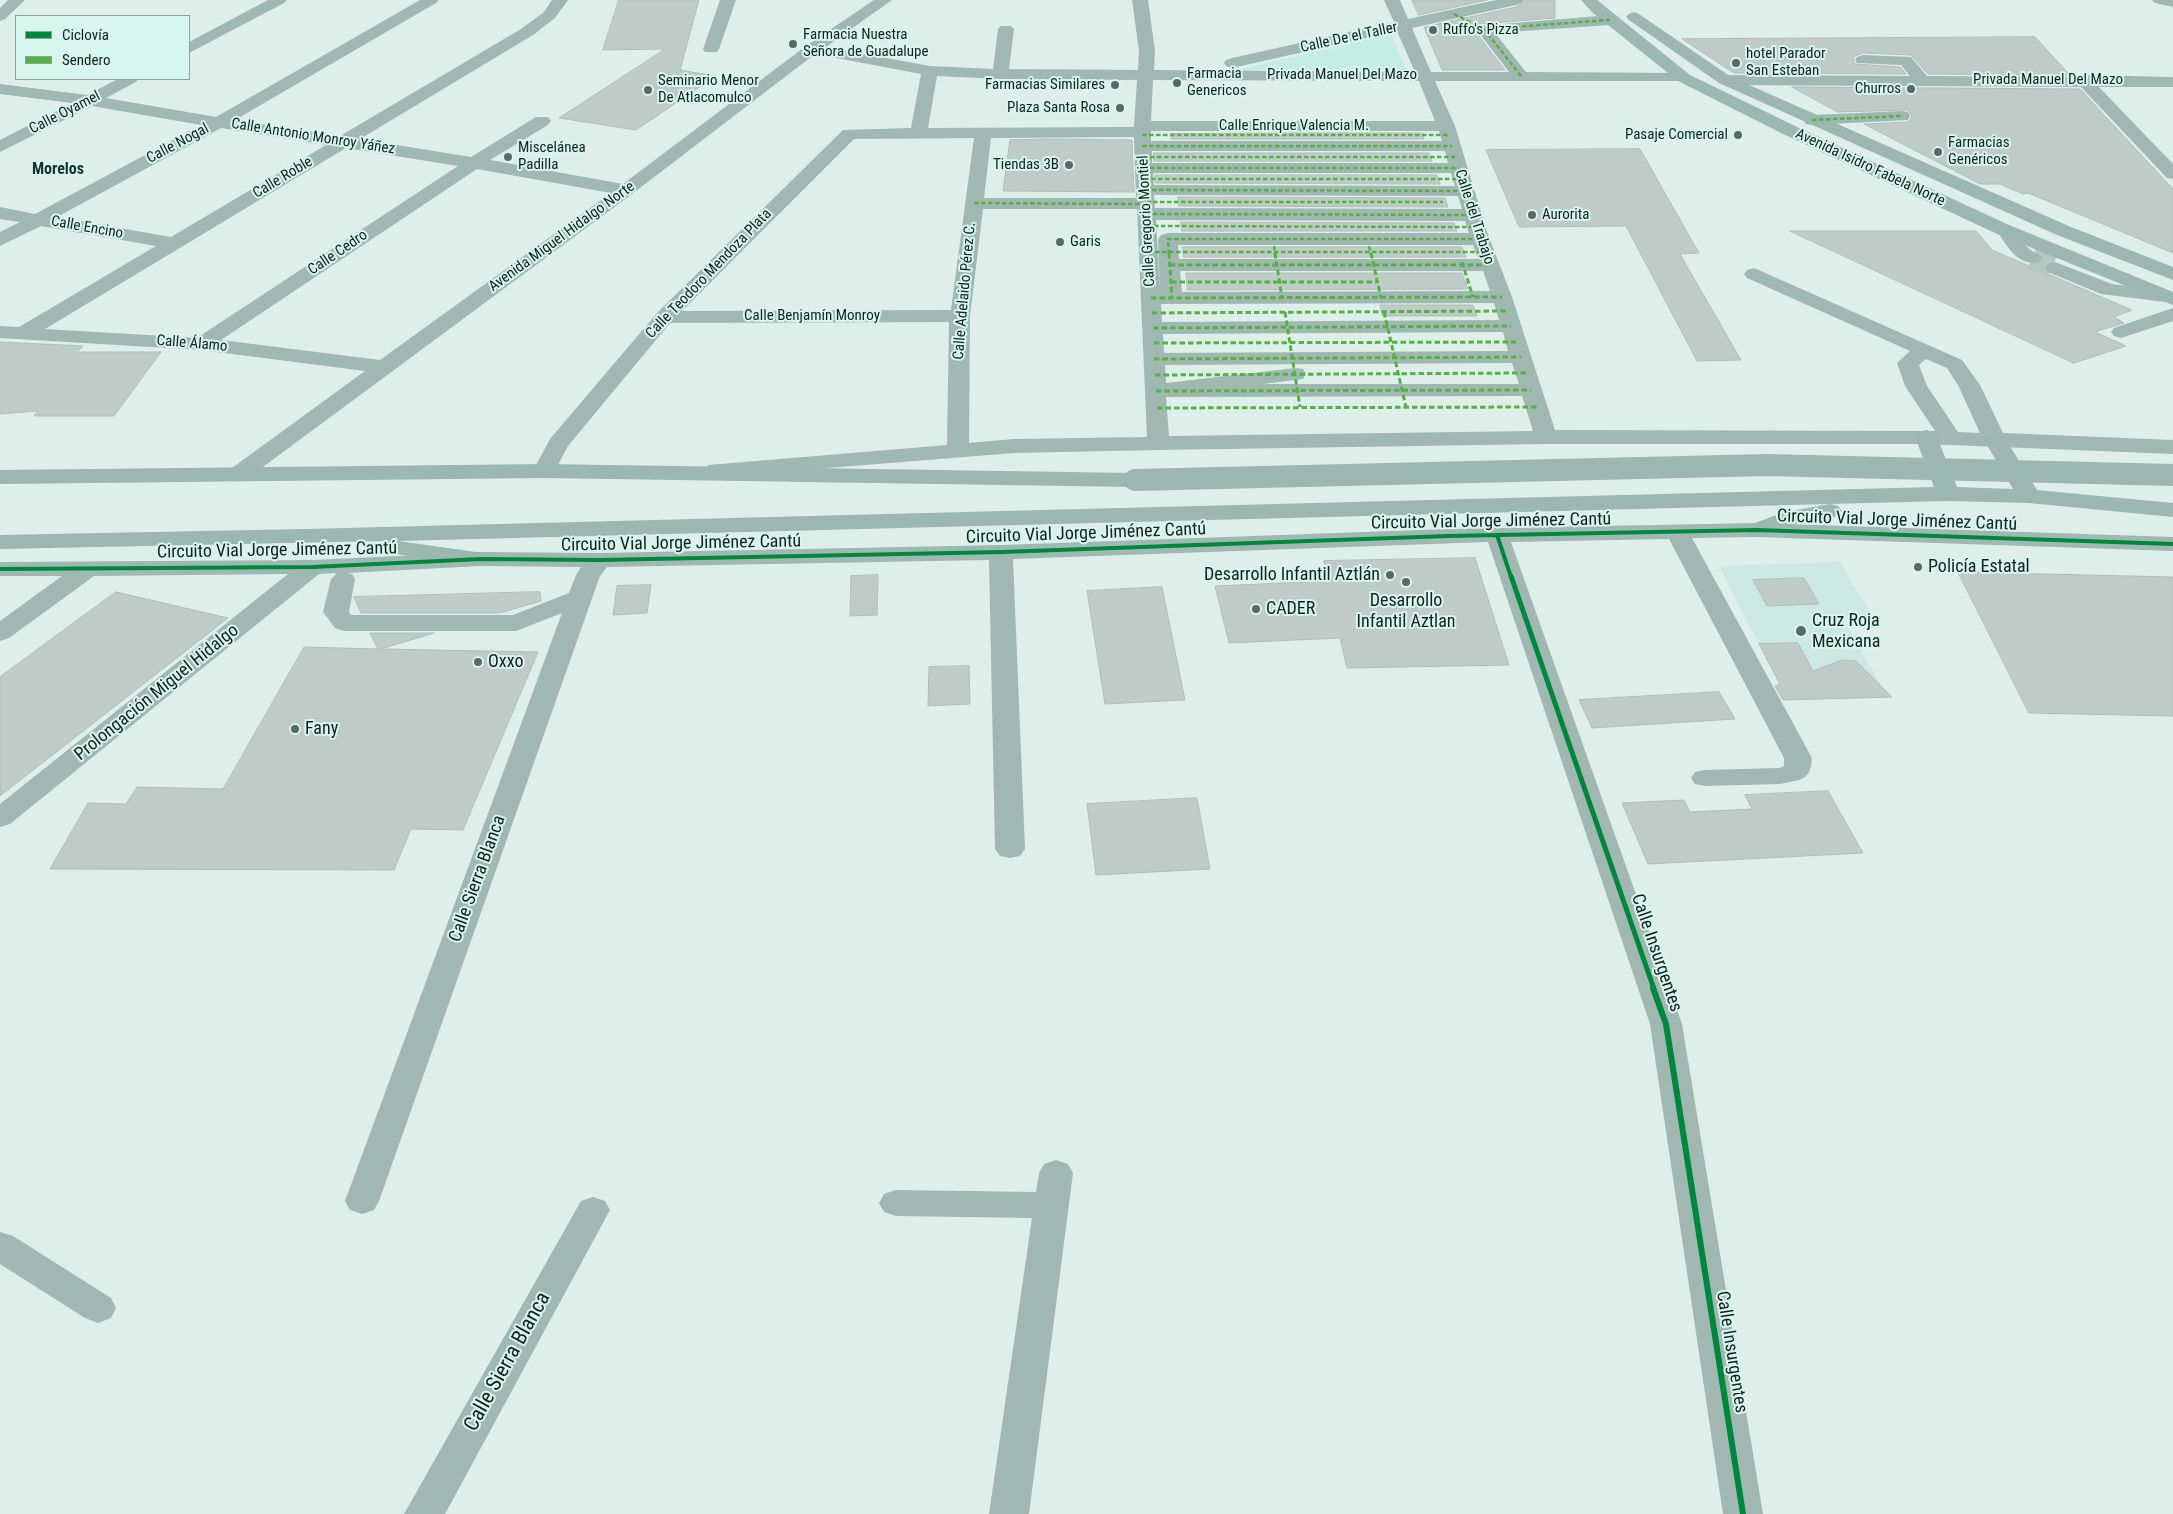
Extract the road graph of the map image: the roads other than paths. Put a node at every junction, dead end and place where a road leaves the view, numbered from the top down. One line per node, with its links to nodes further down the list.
1 (17, 0): 15 (street)
2 (279, 0): 20 (street)
3 (431, 0): 40 (street, Calle Nogal)
4 (560, 0): 46 (street, Calle Roble)
5 (728, 0): 21 (street)
6 (884, 0): 22 (street, Avenida Miguel Hidalgo Norte)
7 (1140, 0): 26 (street, Calle Gregorio Montiel)
8 (1392, 0): 17 (street, Calle del Trabajo)
9 (1516, 0): 14 (street, Calle De el Taller)
10 (1589, 0): 16 (main road, Avenida Isidro Fabela Norte)
11 (1604, 0): 32 (main road, Avenida Isidro Fabela Norte)
12 (2160, 0): 13 (street)
13 (2173, 2)
14 (1454, 14): 17 (street, Calle De el Taller); 19 (street)
15 (0, 16)
16 (1610, 20): 19 (street); 30 (main road, Avenida Isidro Fabela Norte)
17 (1402, 26): 27 (street, Calle De el Taller); 28 (street, Calle del Trabajo)
18 (1006, 29): 25 (street)
19 (1484, 29): 29 (street)
20 (190, 47)
21 (711, 49)
22 (812, 49): 24 (street, Privada Manuel Del Mazo); 54 (street, Avenida Miguel Hidalgo Norte)
23 (1863, 60): 33 (street)
24 (930, 71): 25 (street, Privada Manuel Del Mazo); 43 (street)
25 (1000, 74): 26 (street, Privada Manuel Del Mazo)
26 (1147, 74): 27 (street, Privada Manuel Del Mazo); 50 (street, Calle Gregorio Montiel)
27 (1181, 75): 28 (street, Privada Manuel Del Mazo)
28 (1424, 75): 29 (street, Privada Manuel Del Mazo); 48 (street, Calle del Trabajo)
29 (1521, 76): 30 (street, Privada Manuel Del Mazo)
30 (1684, 78): 42 (main road, Avenida Isidro Fabela Norte)
31 (128, 80): 37 (street, Calle Oyamel)
32 (1726, 80): 33 (street, Privada Manuel Del Mazo); 39 (main road, Avenida Isidro Fabela Norte)
33 (1922, 80): 34 (street, Privada Manuel Del Mazo)
34 (2084, 80): 35 (street, Privada Manuel Del Mazo); 52 (street)
35 (2173, 82)
36 (8, 86): 37 (street, Calle Antonio Monroy Yáñez)
37 (90, 100): 40 (street, Calle Antonio Monroy Yáñez); 47 (street, Calle Oyamel)
38 (1902, 116): 39 (street)
39 (1815, 121): 42 (main road); 69 (main road, Avenida Isidro Fabela Norte)
40 (218, 122): 46 (street, Calle Antonio Monroy Yáñez); 57 (street, Calle Nogal)
41 (542, 122): 49 (street, Calle Cedro)
42 (1787, 130): 58 (main road, Avenida Isidro Fabela Norte)
43 (919, 133): 44 (street, Calle Enrique Valencia M.); 45 (street, Calle Enrique Valencia M.)
44 (983, 133): 50 (street, Calle Enrique Valencia M.); 55 (street, Calle Adelaido Pérez C.)
45 (849, 134): 73 (street, Calle Teodoro Mendoza Plata)
46 (346, 141): 49 (street, Calle Antonio Monroy Yáñez); 61 (street, Calle Roble)
47 (0, 147)
48 (1456, 158): 53 (street); 53 (street); 53 (street); 60 (street, Calle del Trabajo)
49 (476, 162): 54 (street, Calle Antonio Monroy Yáñez); 77 (street, Calle Cedro)
50 (1144, 173): 51 (street); 51 (street); 51 (street); 51 (street, Calle Enrique Valencia M.); 55 (street); 62 (street, Calle Gregorio Montiel)
51 (1164, 174): 63 (street); 63 (street); 63 (street); 63 (street, Calle Enrique Valencia M.)
52 (2173, 174)
53 (1438, 186): 60 (street); 60 (street); 65 (street); 65 (street); 65 (street); 65 (street); 65 (street); 70 (street)
54 (626, 190): 81 (street, Avenida Miguel Hidalgo Norte)
55 (974, 204): 72 (street, Calle Adelaido Pérez C.)
56 (0, 213): 57 (street, Calle Encino)
57 (39, 219): 59 (street, Calle Nogal); 61 (street, Calle Encino)
58 (2006, 231): 64 (street); 71 (main road, Avenida Isidro Fabela Norte)
59 (0, 240)
60 (1481, 240): 65 (street); 78 (street, Calle del Trabajo)
61 (174, 243): 75 (street, Calle Roble)
62 (1148, 252): 67 (street); 80 (street, Calle Gregorio Montiel)
63 (1275, 254): 65 (street); 65 (street); 65 (street); 65 (street); 65 (street); 65 (street); 65 (street); 65 (street); 65 (street); 65 (street); 67 (street); 67 (street); 67 (street); 80 (street); 80 (street); 80 (street); 80 (street)
64 (2032, 258)
65 (1371, 260): 70 (street); 78 (street); 78 (street); 78 (street); 78 (street); 80 (street)
66 (2055, 268): 71 (street)
67 (1170, 274): 80 (street)
68 (1754, 274): 79 (street)
69 (2173, 274)
70 (1473, 297): 78 (street)
71 (2170, 303): 76 (street)
72 (960, 316): 73 (street, Calle Benjamín Monroy); 88 (street, Calle Adelaido Pérez C.)
73 (664, 317): 89 (street, Calle Teodoro Mendoza Plata)
74 (0, 332): 75 (street, Calle Álamo)
75 (24, 332): 77 (street, Calle Álamo)
76 (2120, 332)
77 (201, 344): 81 (street, Calle Álamo)
78 (1519, 350): 82 (street, Calle del Trabajo)
79 (1922, 351): 84 (street); 85 (street)
80 (1154, 352): 86 (street, Calle Gregorio Montiel)
81 (384, 367): 90 (street, Avenida Miguel Hidalgo Norte)
82 (1546, 437): 83 (street); 86 (street)
83 (1926, 438): 84 (street); 94 (main road)
84 (1952, 439): 85 (street)
85 (1995, 440): 87 (street); 95 (main road)
86 (1158, 443): 88 (street)
87 (2173, 447)
88 (958, 450): 91 (street)
89 (544, 471): 90 (main road); 91 (main road)
90 (240, 473): 93 (main road)
91 (674, 474): 92 (main road, bridge)
92 (2173, 476)
93 (0, 478)
94 (1947, 494): 95 (main road, Circuito Vial Jorge Jiménez Cantú); 97 (main road); 99 (main road, Circuito Vial Jorge Jiménez Cantú)
95 (2029, 496): 96 (main road, Circuito Vial Jorge Jiménez Cantú)
96 (2173, 510)
97 (1757, 530): 98 (street, Circuito Vial Jorge Jiménez Cantú); 102 (street, Circuito Vial Jorge Jiménez Cantú)
98 (1677, 532): 100 (street, Circuito Vial Jorge Jiménez Cantú); 112 (street)
99 (306, 536): 101 (main road, Circuito Vial Jorge Jiménez Cantú); 104 (main road)
100 (1497, 536): 103 (street, Circuito Vial Jorge Jiménez Cantú); 122 (street, Calle Insurgentes)
101 (0, 542)
102 (2173, 544)
103 (1002, 552): 105 (street, Circuito Vial Jorge Jiménez Cantú); 114 (street)
104 (481, 559): 105 (street, Circuito Vial Jorge Jiménez Cantú); 107 (street, Circuito Vial Jorge Jiménez Cantú)
105 (600, 560): 110 (street, Calle Sierra Blanca)
106 (90, 567): 107 (street, Circuito Vial Jorge Jiménez Cantú); 108 (street, Circuito Vial Jorge Jiménez Cantú); 111 (street)
107 (314, 567): 113 (street, Prolongación Miguel Hidalgo)
108 (0, 569)
109 (343, 579): 110 (street)
110 (580, 597): 115 (street, Calle Sierra Blanca)
111 (0, 633)
112 (1705, 778)
113 (0, 818)
114 (1010, 849)
115 (362, 1201)
116 (896, 1203): 121 (street)
117 (593, 1210): 120 (street, Calle Sierra Blanca)
118 (0, 1246): 119 (street)
119 (98, 1308)
120 (424, 1514)
121 (1009, 1514)
122 (1742, 1514)

